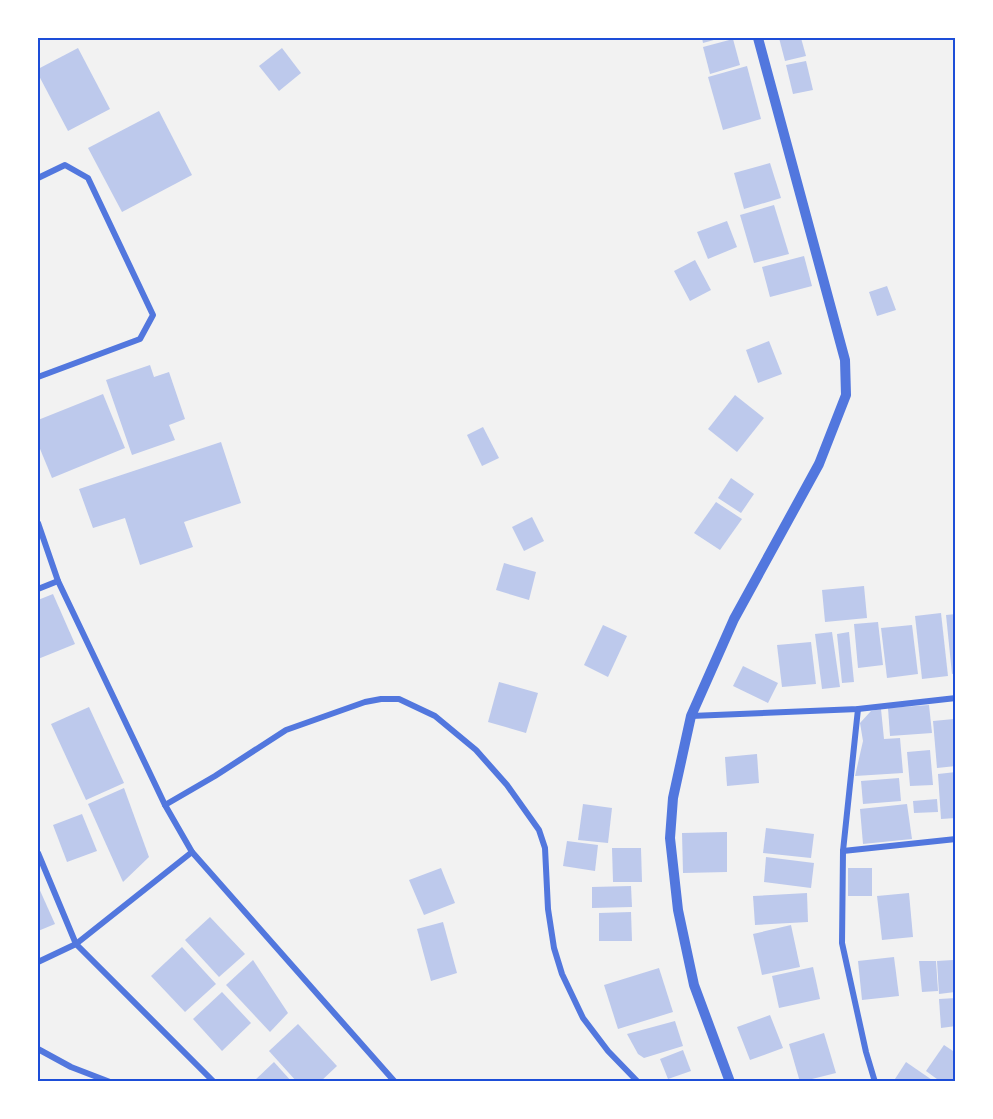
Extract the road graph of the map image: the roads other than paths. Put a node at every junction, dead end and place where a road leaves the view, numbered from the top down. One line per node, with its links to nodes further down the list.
1 (758, 38): 9 (street)
2 (38, 178): 3 (street)
3 (38, 377)
4 (38, 523): 5 (street)
5 (58, 581): 6 (street); 10 (street)
6 (38, 590)
7 (956, 698): 8 (street)
8 (858, 709): 9 (street); 12 (street)
9 (691, 716): 22 (street)
10 (165, 805): 13 (street); 21 (street)
11 (956, 839): 12 (street)
12 (843, 850): 23 (street)
13 (192, 852): 15 (street); 20 (street)
14 (38, 853): 15 (street)
15 (76, 944): 16 (street); 18 (street)
16 (38, 962)
17 (38, 1049): 19 (street)
18 (211, 1081)
19 (110, 1082)
20 (395, 1082)
21 (638, 1082)
22 (730, 1082)
23 (875, 1082)

